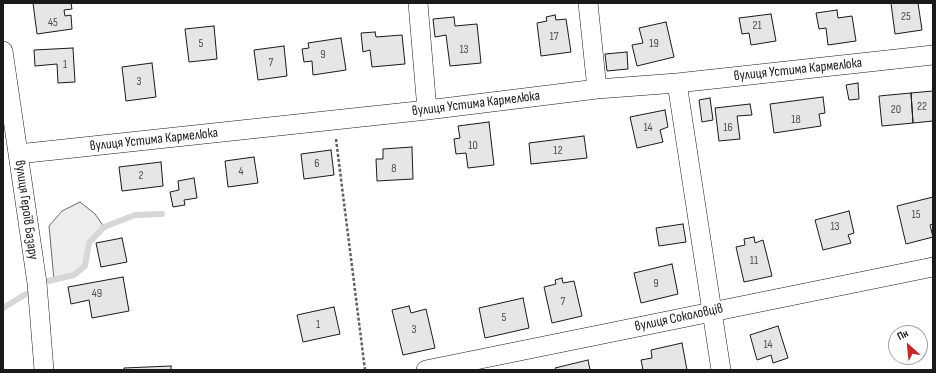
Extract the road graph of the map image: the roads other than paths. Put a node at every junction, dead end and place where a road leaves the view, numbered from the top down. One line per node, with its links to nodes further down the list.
1 (418, 3): 7 (street)
2 (588, 3): 6 (street)
3 (3, 51): 8 (street, вулиця Героїв Базару)
4 (933, 55): 5 (street, вулиця Устима Кармелюка)
5 (677, 83): 6 (street, вулиця Устима Кармелюка); 10 (street)
6 (597, 89): 7 (street, вулиця Устима Кармелюка)
7 (427, 110): 8 (street, вулиця Устима Кармелюка)
8 (18, 154): 11 (street, вулиця Героїв Базару)
9 (933, 267): 10 (street, вулиця Соколовців)
10 (713, 311): 12 (street, вулиця Соколовців); 13 (street)
11 (44, 370)
12 (426, 370)
13 (721, 370)

